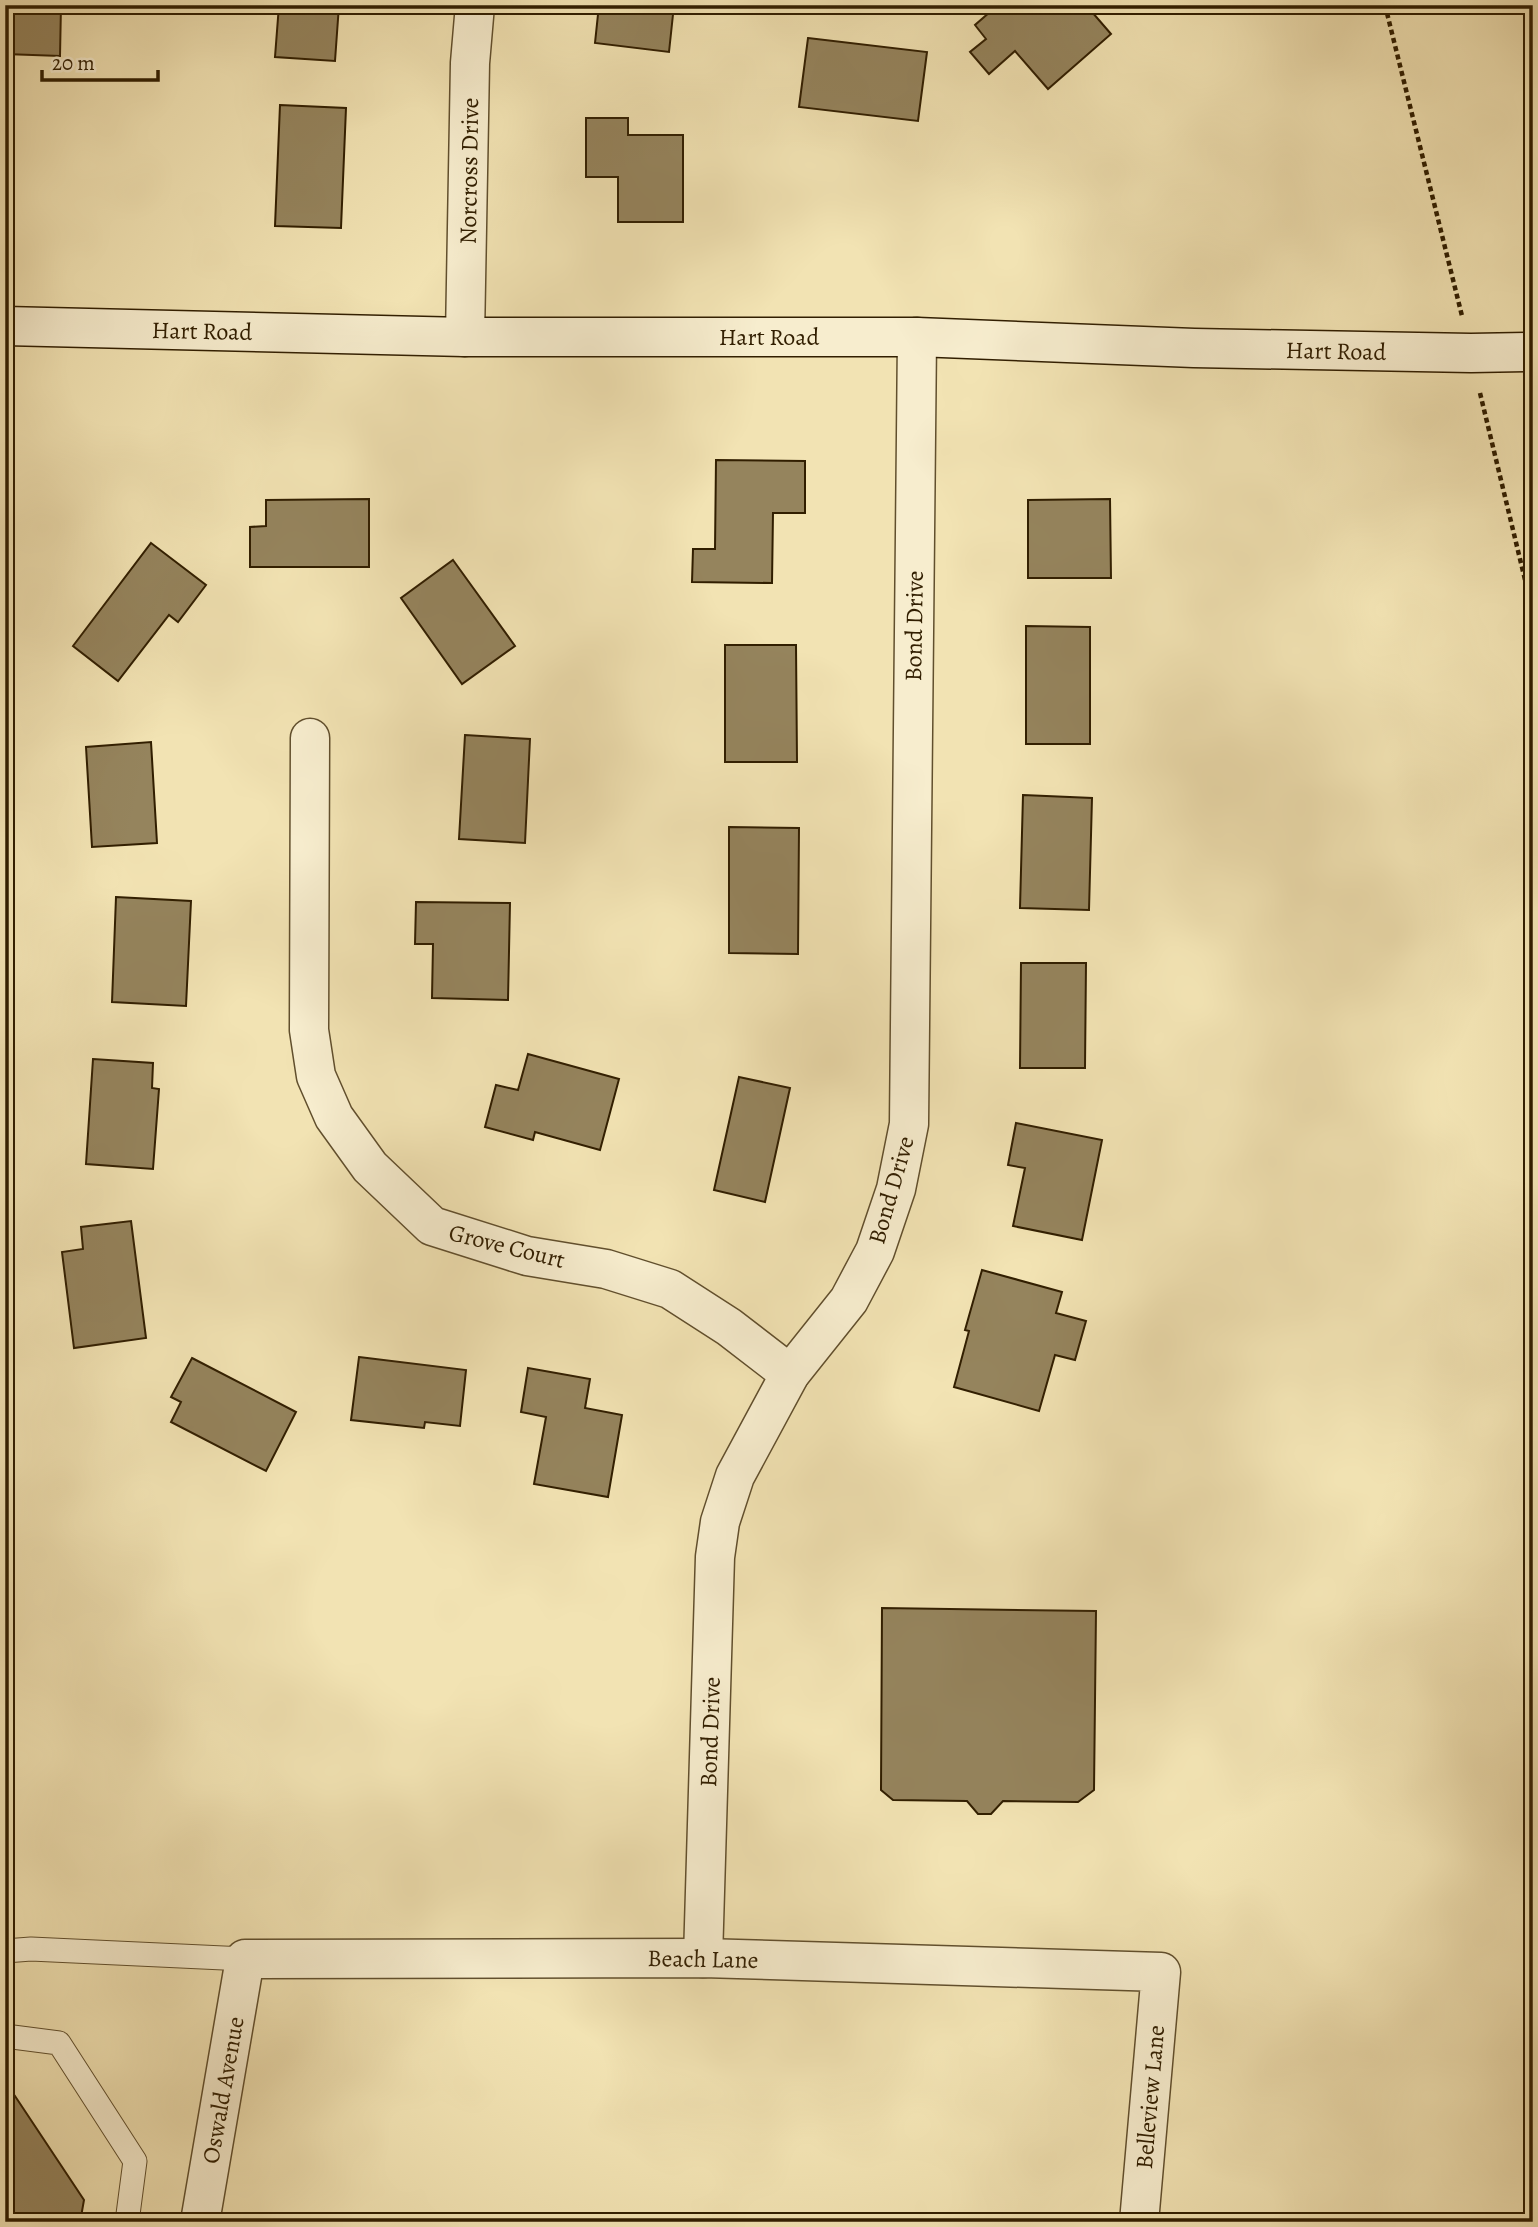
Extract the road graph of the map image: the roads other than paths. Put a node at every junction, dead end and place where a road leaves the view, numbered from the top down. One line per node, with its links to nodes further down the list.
1 (475, 5): 3 (street, Norcross Drive)
2 (5, 326): 3 (street, Hart Road)
3 (465, 337): 4 (street, Hart Road)
4 (917, 337): 5 (street, Hart Road); 7 (street, Bond Drive)
5 (1533, 352)
6 (310, 738): 7 (street, Grove Court)
7 (790, 1374): 9 (street, Bond Drive)
8 (5, 1951): 10 (lane)
9 (703, 1958): 10 (street, Beach Lane); 11 (street, Beach Lane)
10 (245, 1959): 14 (street, Oswald Avenue)
11 (1161, 1972): 15 (street, Belleview Lane)
12 (5, 2036): 13 (lane)
13 (127, 2222)
14 (200, 2222)
15 (1139, 2222)

